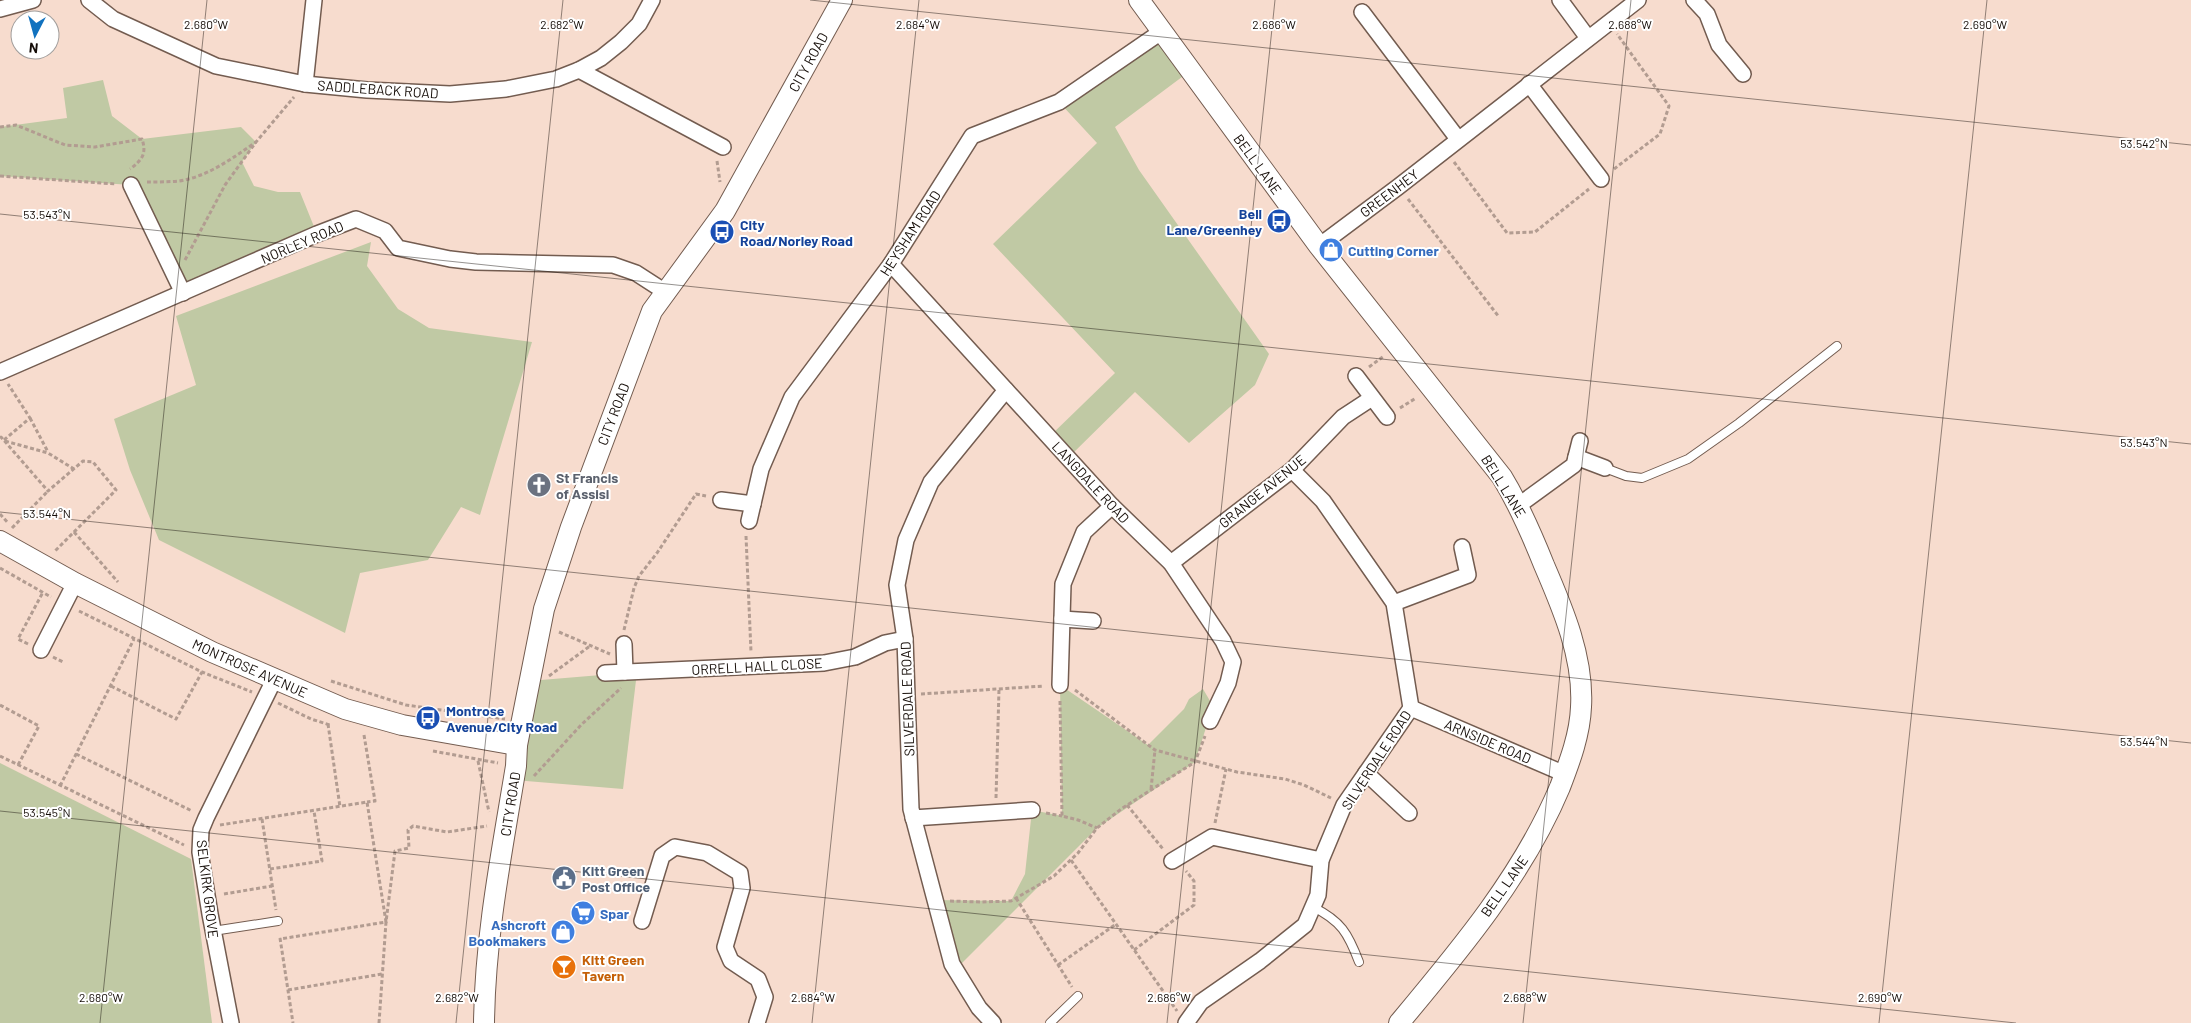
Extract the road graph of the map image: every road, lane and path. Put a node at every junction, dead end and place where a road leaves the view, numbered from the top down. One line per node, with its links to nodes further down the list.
1 (33, 0): 10 (street)
2 (89, 0): 16 (street, SADDLEBACK ROAD)
3 (314, 0): 16 (street)
4 (652, 0): 14 (street, SADDLEBACK ROAD)
5 (842, 0): 25 (street, CITY ROAD)
6 (1139, 0): 12 (street, BELL LANE)
7 (1560, 0): 13 (street)
8 (1638, 0): 13 (street, GREENHEY)
9 (1694, 0): 15 (street)
10 (0, 9)
11 (1362, 12): 19 (street)
12 (1162, 32): 26 (street, BELL LANE); 27 (street, HEYSHAM ROAD)
13 (1588, 38): 17 (street, GREENHEY)
14 (579, 70): 16 (street, SADDLEBACK ROAD); 20 (street)
15 (1743, 74)
16 (305, 84): 28 (path)
17 (1529, 84): 19 (street, GREENHEY); 22 (street)
18 (0, 127): 21 (path)
19 (1458, 139): 24 (street, GREENHEY)
20 (719, 145): 25 (path)
21 (126, 178): 23 (path); 28 (street)
22 (1601, 179)
23 (112, 184)
24 (1398, 187): 26 (street, GREENHEY); 31 (path)
25 (725, 211): 30 (street, CITY ROAD)
26 (1319, 246): 32 (street, BELL LANE)
27 (892, 264): 37 (street, LANGDALE ROAD); 51 (street, HEYSHAM ROAD)
28 (175, 278): 29 (street)
29 (183, 293): 30 (street, NORLEY ROAD); 34 (street, NORLEY ROAD)
30 (667, 293): 72 (street, CITY ROAD)
31 (1499, 317)
32 (1398, 346): 35 (path); 36 (street, BELL LANE)
33 (1837, 346): 46 (lane)
34 (0, 372): 40 (path)
35 (1356, 376): 38 (street)
36 (1431, 388): 39 (path); 52 (street, BELL LANE)
37 (1006, 390): 53 (street, LANGDALE ROAD); 74 (street, SILVERDALE ROAD)
38 (1372, 398): 39 (street); 48 (street, GRANGE AVENUE)
39 (1387, 417)
40 (30, 418): 42 (path); 44 (path)
41 (0, 438): 42 (path)
42 (4, 440): 44 (path); 49 (path)
43 (1580, 441): 45 (street)
44 (48, 452): 47 (path)
45 (1576, 458): 46 (street); 52 (street)
46 (1605, 468)
47 (74, 469): 49 (path); 57 (path)
48 (1292, 470): 61 (street, GRANGE AVENUE); 67 (street, SILVERDALE ROAD)
49 (48, 491): 59 (path)
50 (721, 500): 51 (street); 76 (path)
51 (753, 504): 55 (street, HEYSHAM ROAD)
52 (1519, 505): 106 (street, BELL LANE)
53 (1112, 506): 61 (street, LANGDALE ROAD); 69 (street)
54 (0, 514): 59 (path)
55 (749, 520): 80 (path)
56 (0, 521): 59 (path)
57 (74, 532): 62 (path); 64 (path)
58 (20, 533): 59 (path)
59 (6, 535): 62 (street, MONTROSE AVENUE)
60 (1462, 547): 67 (street)
61 (1171, 563): 93 (street, LANGDALE ROAD)
62 (58, 564): 65 (street, MONTROSE AVENUE); 66 (path)
63 (0, 568): 66 (path)
64 (112, 582)
65 (75, 583): 68 (street); 70 (street, MONTROSE AVENUE)
66 (43, 592): 68 (path); 73 (path)
67 (1394, 603): 92 (street, SILVERDALE ROAD)
68 (65, 604): 75 (path); 78 (street)
69 (1062, 618): 71 (street); 86 (street)
70 (145, 619): 75 (path); 79 (street, MONTROSE AVENUE)
71 (1092, 622)
72 (540, 624): 77 (path); 85 (street, CITY ROAD)
73 (18, 639)
74 (906, 639): 80 (street, ORRELL HALL CLOSE); 90 (street, SILVERDALE ROAD)
75 (134, 640): 82 (path); 87 (path)
76 (624, 644): 81 (street)
77 (591, 646): 81 (path); 85 (path)
78 (40, 650)
79 (212, 652): 82 (path); 88 (street, MONTROSE AVENUE)
80 (752, 666): 81 (street, ORRELL HALL CLOSE)
81 (629, 668): 83 (street, ORRELL HALL CLOSE); 107 (path)
82 (202, 672): 87 (path); 88 (path)
83 (605, 673)
84 (326, 679): 94 (path)
85 (529, 681): 94 (street, CITY ROAD)
86 (1060, 685): 89 (path); 98 (path); 124 (path)
87 (111, 686): 99 (path)
88 (270, 689): 97 (street, MONTROSE AVENUE); 119 (street, SELKIRK GROVE)
89 (999, 689): 90 (path); 116 (path)
90 (908, 695): 121 (street, SILVERDALE ROAD)
91 (0, 705): 103 (path)
92 (1411, 708): 105 (street, SILVERDALE ROAD); 106 (street, ARNSIDE ROAD)
93 (1210, 721): 102 (path)
94 (523, 722): 97 (street, CITY ROAD)
95 (328, 724): 113 (path)
96 (364, 735): 110 (path)
97 (517, 745): 154 (street, CITY ROAD)
98 (1154, 750): 102 (path); 109 (path)
99 (76, 754): 108 (path); 119 (path)
100 (0, 756): 103 (path)
101 (478, 761): 118 (path)
102 (1195, 762): 104 (path); 109 (path)
103 (18, 765): 108 (path)
104 (1226, 769): 112 (path); 126 (path)
105 (1366, 773): 112 (street, SILVERDALE ROAD); 117 (street)
106 (1565, 774): 158 (street, BELL LANE)
107 (529, 782)
108 (60, 786): 127 (path)
109 (1151, 789): 111 (path)
110 (368, 802): 113 (path); 141 (path)
111 (1127, 805): 124 (path); 129 (path)
112 (1344, 805): 130 (street, SILVERDALE ROAD)
113 (340, 807): 115 (path)
114 (1032, 810): 116 (street)
115 (314, 811): 122 (path); 131 (path)
116 (996, 813): 121 (street)
117 (1409, 813)
118 (490, 816)
119 (206, 818): 122 (path); 127 (street, SELKIRK GROVE)
120 (225, 818): 122 (path)
121 (913, 818): 136 (street, SILVERDALE ROAD)
122 (222, 825): 125 (path)
123 (492, 825): 141 (path)
124 (1097, 828): 128 (path)
125 (218, 832)
126 (1212, 836): 129 (street); 130 (street)
127 (200, 852): 143 (street, SELKIRK GROVE)
128 (1071, 860): 135 (path); 142 (path)
129 (1175, 860): 145 (path)
130 (1321, 860): 138 (street, SILVERDALE ROAD)
131 (270, 869)
132 (223, 885): 134 (path)
133 (272, 886): 134 (path)
134 (224, 894): 137 (path)
135 (1016, 898): 136 (path); 147 (path)
136 (934, 900): 156 (street, SILVERDALE ROAD)
137 (225, 903)
138 (1312, 907): 146 (lane); 151 (street, SILVERDALE ROAD)
139 (642, 921): 155 (street)
140 (278, 922): 143 (lane)
141 (386, 922): 144 (path); 148 (path)
142 (1116, 924): 145 (path); 147 (path)
143 (213, 932): 152 (street, SELKIRK GROVE)
144 (280, 939)
145 (1134, 950): 151 (path)
146 (1359, 962)
147 (1058, 965): 150 (path)
148 (382, 974): 149 (path); 153 (path)
149 (288, 990)
150 (1078, 996): 157 (lane)
151 (1183, 1019)
152 (230, 1023)
153 (379, 1023)
154 (484, 1023)
155 (757, 1023)
156 (993, 1023)
157 (1050, 1023)
158 (1399, 1023)

